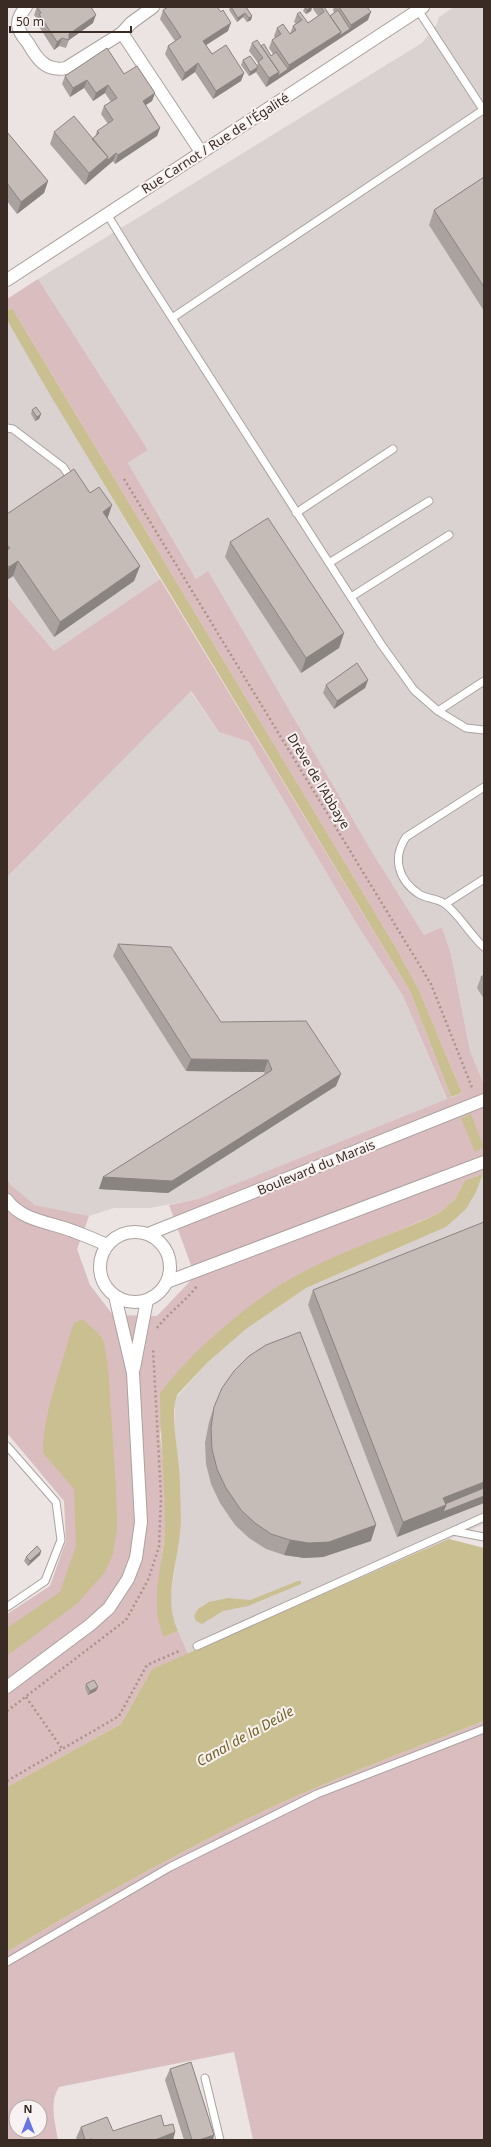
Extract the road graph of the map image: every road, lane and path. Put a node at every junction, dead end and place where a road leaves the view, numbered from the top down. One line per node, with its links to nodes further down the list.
1 (26, 7): 4 (street)
2 (153, 7): 4 (street)
3 (421, 9): 5 (lane); 6 (street, Rue Carnot / Rue de l'Égalité)
4 (122, 33): 6 (street)
5 (484, 111): 9 (lane)
6 (201, 152): 7 (street, Rue Carnot / Rue de l'Égalité)
7 (107, 214): 8 (street, Rue Carnot / Rue de l'Égalité); 9 (lane)
8 (8, 280)
9 (172, 318): 15 (lane)
10 (7, 428): 13 (lane)
11 (394, 449): 15 (lane)
12 (124, 479): 26 (path, Drève de l'Abbaye)
13 (76, 486)
14 (429, 501): 17 (lane)
15 (296, 513): 17 (lane)
16 (449, 535): 18 (lane)
17 (329, 564): 18 (lane)
18 (351, 597): 20 (lane)
19 (484, 681): 20 (lane)
20 (438, 710): 21 (lane)
21 (484, 730)
22 (484, 786): 24 (lane)
23 (484, 879): 24 (lane)
24 (445, 904): 25 (lane)
25 (484, 946)
26 (481, 1101): 29 (street, Boulevard du Marais)
27 (484, 1162): 31 (street)
28 (7, 1200): 30 (street)
29 (148, 1234): 30 (street); 31 (street)
30 (107, 1245): 33 (street)
31 (167, 1282): 34 (street)
32 (198, 1284): 35 (path)
33 (115, 1296): 34 (street); 37 (street)
34 (147, 1300): 37 (street)
35 (153, 1334)
36 (153, 1340): 46 (path)
37 (133, 1373): 45 (street)
38 (7, 1446): 42 (lane)
39 (484, 1517): 40 (lane)
40 (453, 1531): 41 (lane); 43 (lane)
41 (484, 1537)
42 (7, 1606)
43 (197, 1646)
44 (180, 1651): 49 (path)
45 (7, 1687)
46 (26, 1697): 47 (path); 49 (path)
47 (7, 1711)
48 (484, 1729): 51 (lane)
49 (63, 1750): 50 (path)
50 (7, 1781)
51 (7, 1962)
52 (205, 2078): 53 (lane)
53 (220, 2140)

